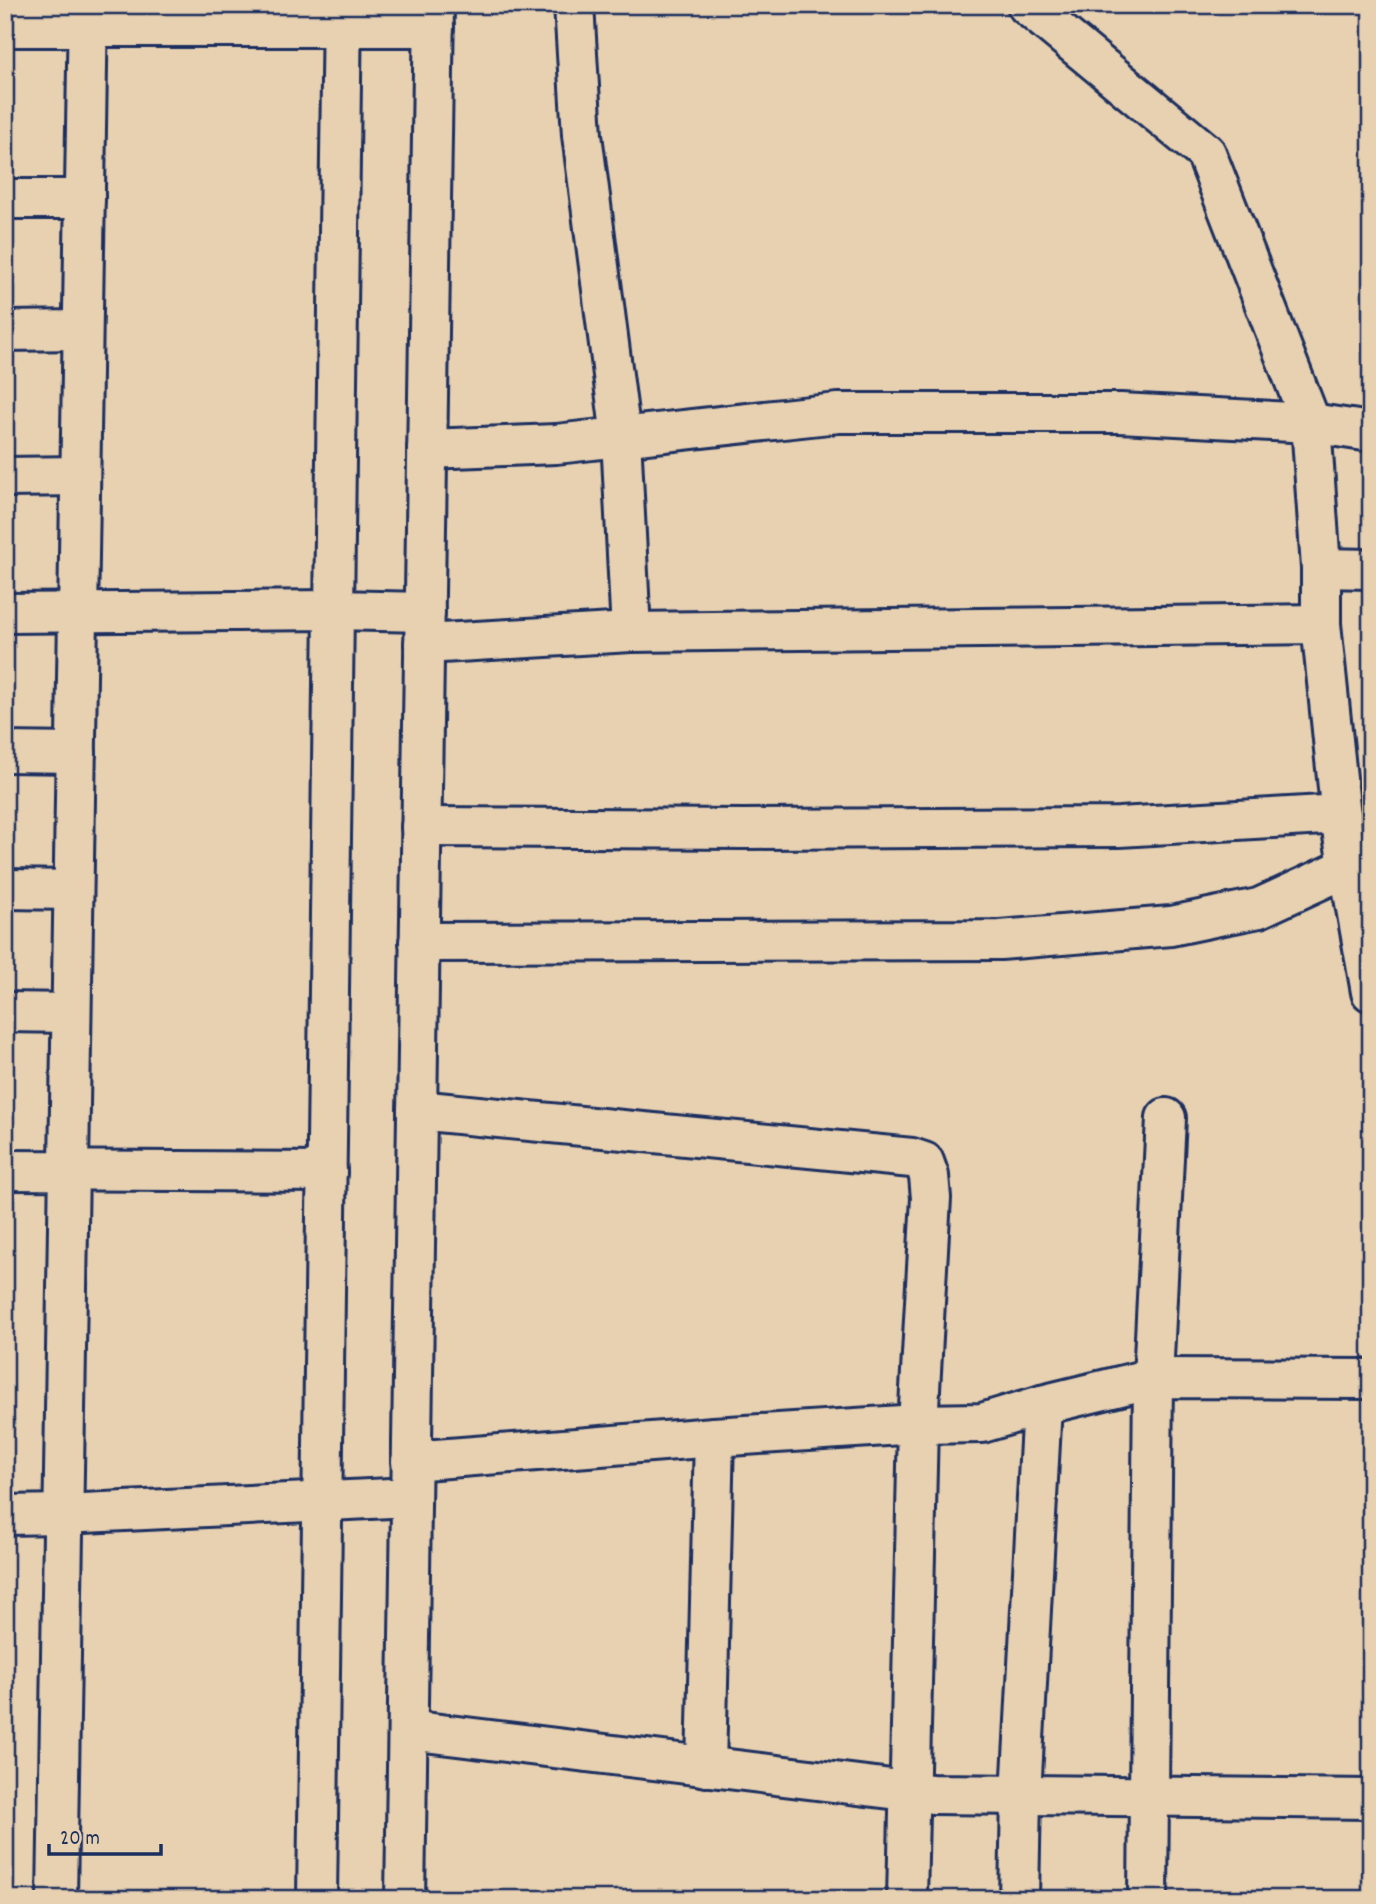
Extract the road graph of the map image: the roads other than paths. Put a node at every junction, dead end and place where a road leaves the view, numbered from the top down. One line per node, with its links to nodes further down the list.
1 (574, 5): 13 (street)
2 (1027, 5): 11 (street)
3 (87, 16): 4 (street); 6 (street); 8 (street)
4 (342, 16): 5 (street); 19 (street)
5 (434, 16): 14 (street)
6 (5, 27)
7 (5, 199): 8 (street)
8 (85, 199): 9 (street)
9 (82, 330): 10 (street); 15 (street)
10 (5, 331)
11 (1311, 423): 12 (street); 13 (street); 17 (street)
12 (1371, 432)
13 (621, 437): 14 (street); 24 (street)
14 (427, 449): 23 (street)
15 (80, 476): 16 (street); 20 (street)
16 (5, 477)
17 (1321, 568): 18 (street); 22 (street)
18 (1371, 569)
19 (334, 610): 20 (street); 23 (street); 39 (street)
20 (78, 612): 21 (street); 26 (street)
21 (5, 613)
22 (1321, 624): 24 (street); 28 (street)
23 (424, 628): 24 (street); 27 (street)
24 (631, 632)
25 (5, 752): 26 (street)
26 (76, 753): 30 (street)
27 (421, 827): 28 (street); 31 (street)
28 (1351, 838): 31 (street); 32 (street)
29 (5, 889): 30 (street)
30 (73, 890): 34 (street)
31 (419, 942): 35 (street)
32 (1371, 992)
33 (5, 1012): 34 (street)
34 (71, 1013): 38 (street)
35 (417, 1110): 43 (street); 45 (street)
36 (1166, 1118): 40 (street)
37 (5, 1170): 38 (street)
38 (69, 1171): 39 (street); 47 (street)
39 (327, 1172): 46 (street)
40 (1153, 1378): 41 (street); 42 (street); 53 (street)
41 (1371, 1379)
42 (1042, 1405): 43 (street); 52 (street)
43 (918, 1424): 44 (street); 51 (street)
44 (714, 1437): 45 (street); 50 (street)
45 (411, 1479): 46 (street); 49 (street)
46 (323, 1500): 47 (street); 56 (street)
47 (63, 1514): 48 (street); 55 (street)
48 (5, 1515)
49 (408, 1730): 50 (street); 57 (street)
50 (706, 1767): 51 (street)
51 (909, 1791): 52 (street); 58 (street)
52 (1021, 1795): 53 (street); 59 (street)
53 (1149, 1797): 54 (street); 60 (street)
54 (1371, 1799)
55 (57, 1899)
56 (317, 1899)
57 (405, 1899)
58 (907, 1899)
59 (1019, 1899)
60 (1148, 1899)

